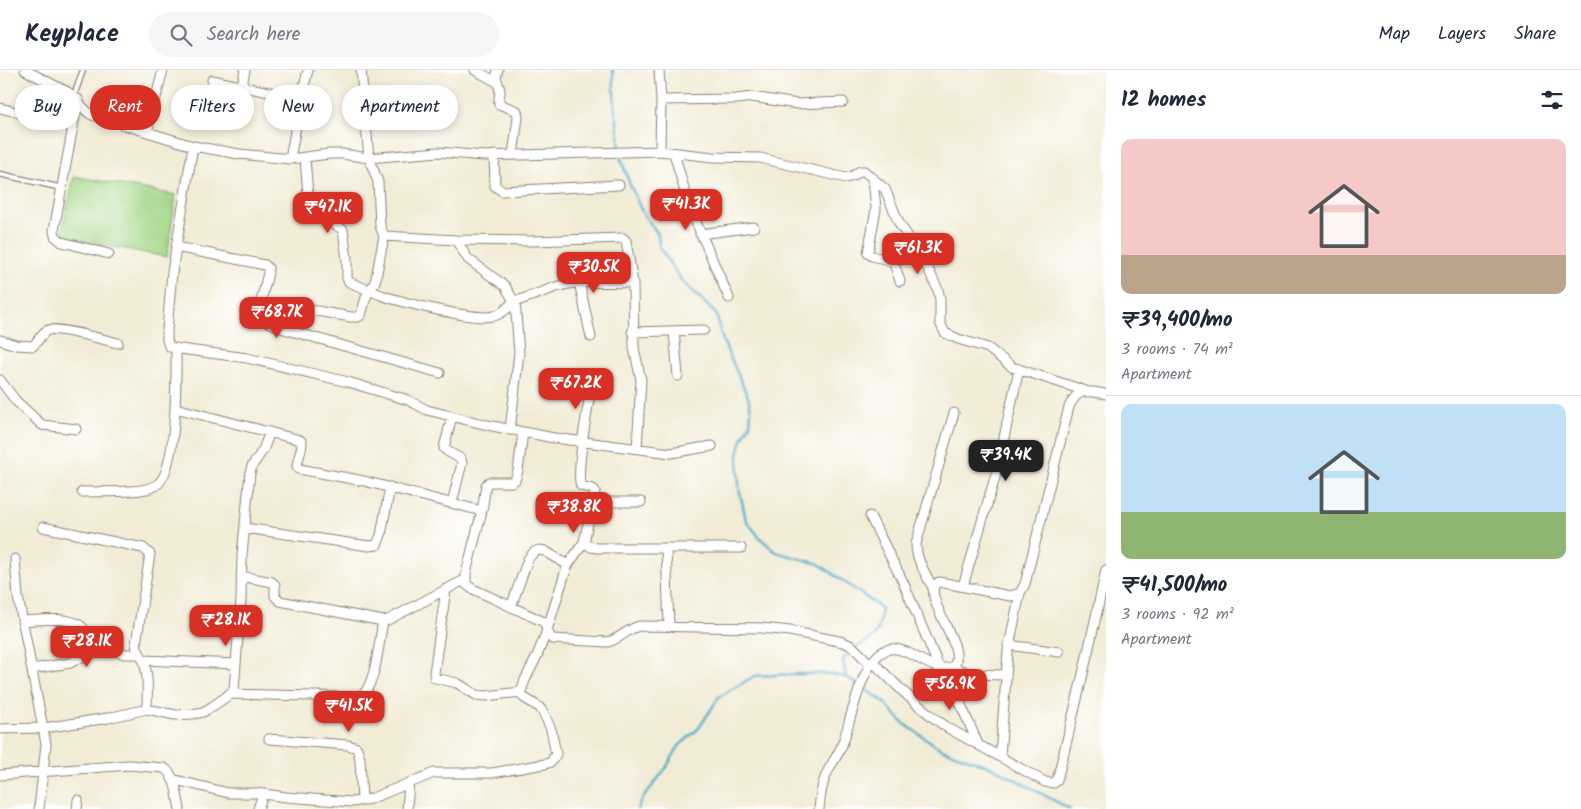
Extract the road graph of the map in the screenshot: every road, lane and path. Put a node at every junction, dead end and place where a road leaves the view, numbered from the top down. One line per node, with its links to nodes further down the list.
1 (25, 70): 12 (street)
2 (83, 70): 13 (lane)
3 (163, 70): 24 (street)
4 (245, 70): 15 (street)
5 (308, 70): 16 (street)
6 (361, 70): 31 (street)
7 (475, 70): 11 (street)
8 (498, 70): 11 (street)
9 (659, 70): 17 (street)
10 (212, 80): 14 (street)
11 (497, 82): 29 (street)
12 (52, 85)
13 (79, 85)
14 (237, 85)
15 (242, 85)
16 (304, 85)
17 (661, 100): 18 (street); 26 (street)
18 (843, 102)
19 (80, 104): 24 (street)
20 (0, 108): 21 (street)
21 (15, 112)
22 (72, 130): 36 (street)
23 (295, 130): 32 (street)
24 (147, 132): 25 (street)
25 (193, 146): 32 (street); 41 (street)
26 (660, 151): 27 (street); 29 (street)
27 (674, 153): 34 (street); 38 (street)
28 (494, 155): 29 (street); 31 (street); 35 (street)
29 (513, 155)
30 (305, 158): 31 (street); 32 (street); 46 (street)
31 (369, 158): 39 (street)
32 (290, 159)
33 (0, 174): 36 (lane)
34 (873, 178): 43 (street); 57 (street)
35 (619, 184)
36 (62, 188): 42 (street)
37 (754, 227): 38 (street)
38 (700, 234): 47 (street)
39 (384, 236): 40 (street); 46 (street)
40 (456, 240): 45 (street); 48 (street)
41 (176, 247): 56 (street); 58 (street)
42 (110, 254)
43 (900, 280)
44 (579, 282): 45 (street); 48 (street); 53 (street)
45 (632, 283): 52 (street)
46 (370, 289): 48 (street); 49 (street)
47 (729, 298)
48 (515, 300): 68 (street)
49 (311, 310)
50 (704, 330): 51 (street)
51 (674, 331): 52 (street); 59 (street)
52 (632, 332): 73 (street)
53 (591, 337)
54 (0, 340): 55 (street)
55 (118, 343)
56 (176, 348): 64 (street); 66 (street)
57 (1019, 369): 62 (street); 91 (street)
58 (440, 373)
59 (678, 376)
60 (0, 380): 67 (street)
61 (592, 383): 71 (street)
62 (1086, 391): 63 (street); 94 (street)
63 (1106, 394)
64 (175, 408): 69 (street); 75 (street)
65 (954, 413): 92 (street)
66 (452, 416): 68 (street); 78 (street)
67 (76, 430)
68 (510, 430): 70 (street)
69 (270, 432): 74 (street); 82 (street)
70 (522, 432): 71 (street); 79 (street)
71 (583, 441): 73 (street); 76 (street)
72 (712, 446): 73 (street)
73 (637, 448)
74 (390, 487): 78 (street); 82 (street)
75 (82, 492)
76 (593, 502): 77 (street); 83 (street)
77 (641, 502)
78 (452, 503): 79 (street)
79 (482, 511): 90 (street)
80 (870, 516): 106 (street)
81 (43, 527): 103 (street)
82 (245, 528): 89 (street)
83 (584, 542): 85 (street); 87 (street)
84 (741, 548): 85 (street)
85 (666, 549): 98 (street)
86 (15, 559): 96 (street)
87 (568, 565): 95 (street); 99 (street)
88 (1106, 570): 116 (street)
89 (241, 576): 97 (street); 104 (street)
90 (466, 579): 93 (street); 95 (street)
91 (963, 586): 92 (street); 94 (street)
92 (933, 588): 106 (street)
93 (446, 590): 97 (street); 109 (street)
94 (1020, 593): 100 (street)
95 (511, 607): 99 (street)
96 (22, 621): 101 (street); 107 (street)
97 (383, 621): 110 (street)
98 (669, 626): 99 (street); 105 (street)
99 (547, 630): 109 (street)
100 (1008, 645): 102 (street); 108 (street)
101 (94, 651): 103 (street); 107 (street)
102 (1059, 652)
103 (142, 657): 104 (street); 111 (street)
104 (236, 664): 110 (street)
105 (870, 666): 106 (street); 115 (street); 127 (street)
106 (945, 668): 108 (street); 115 (street)
107 (32, 669): 112 (street)
108 (1005, 675): 116 (street)
109 (521, 692): 120 (street)
110 (230, 694): 111 (street)
111 (147, 709): 112 (street)
112 (44, 728): 113 (street); 117 (street)
113 (0, 729)
114 (269, 740): 122 (street)
115 (978, 744): 116 (street)
116 (1000, 756)
117 (44, 770): 118 (street); 119 (street); 123 (street)
118 (0, 775)
119 (172, 779): 121 (street); 124 (street)
120 (409, 784): 122 (street); 126 (street)
121 (263, 794): 122 (street); 125 (street)
122 (362, 801)
123 (39, 809)
124 (180, 809)
125 (258, 809)
126 (407, 809)
127 (819, 809)

